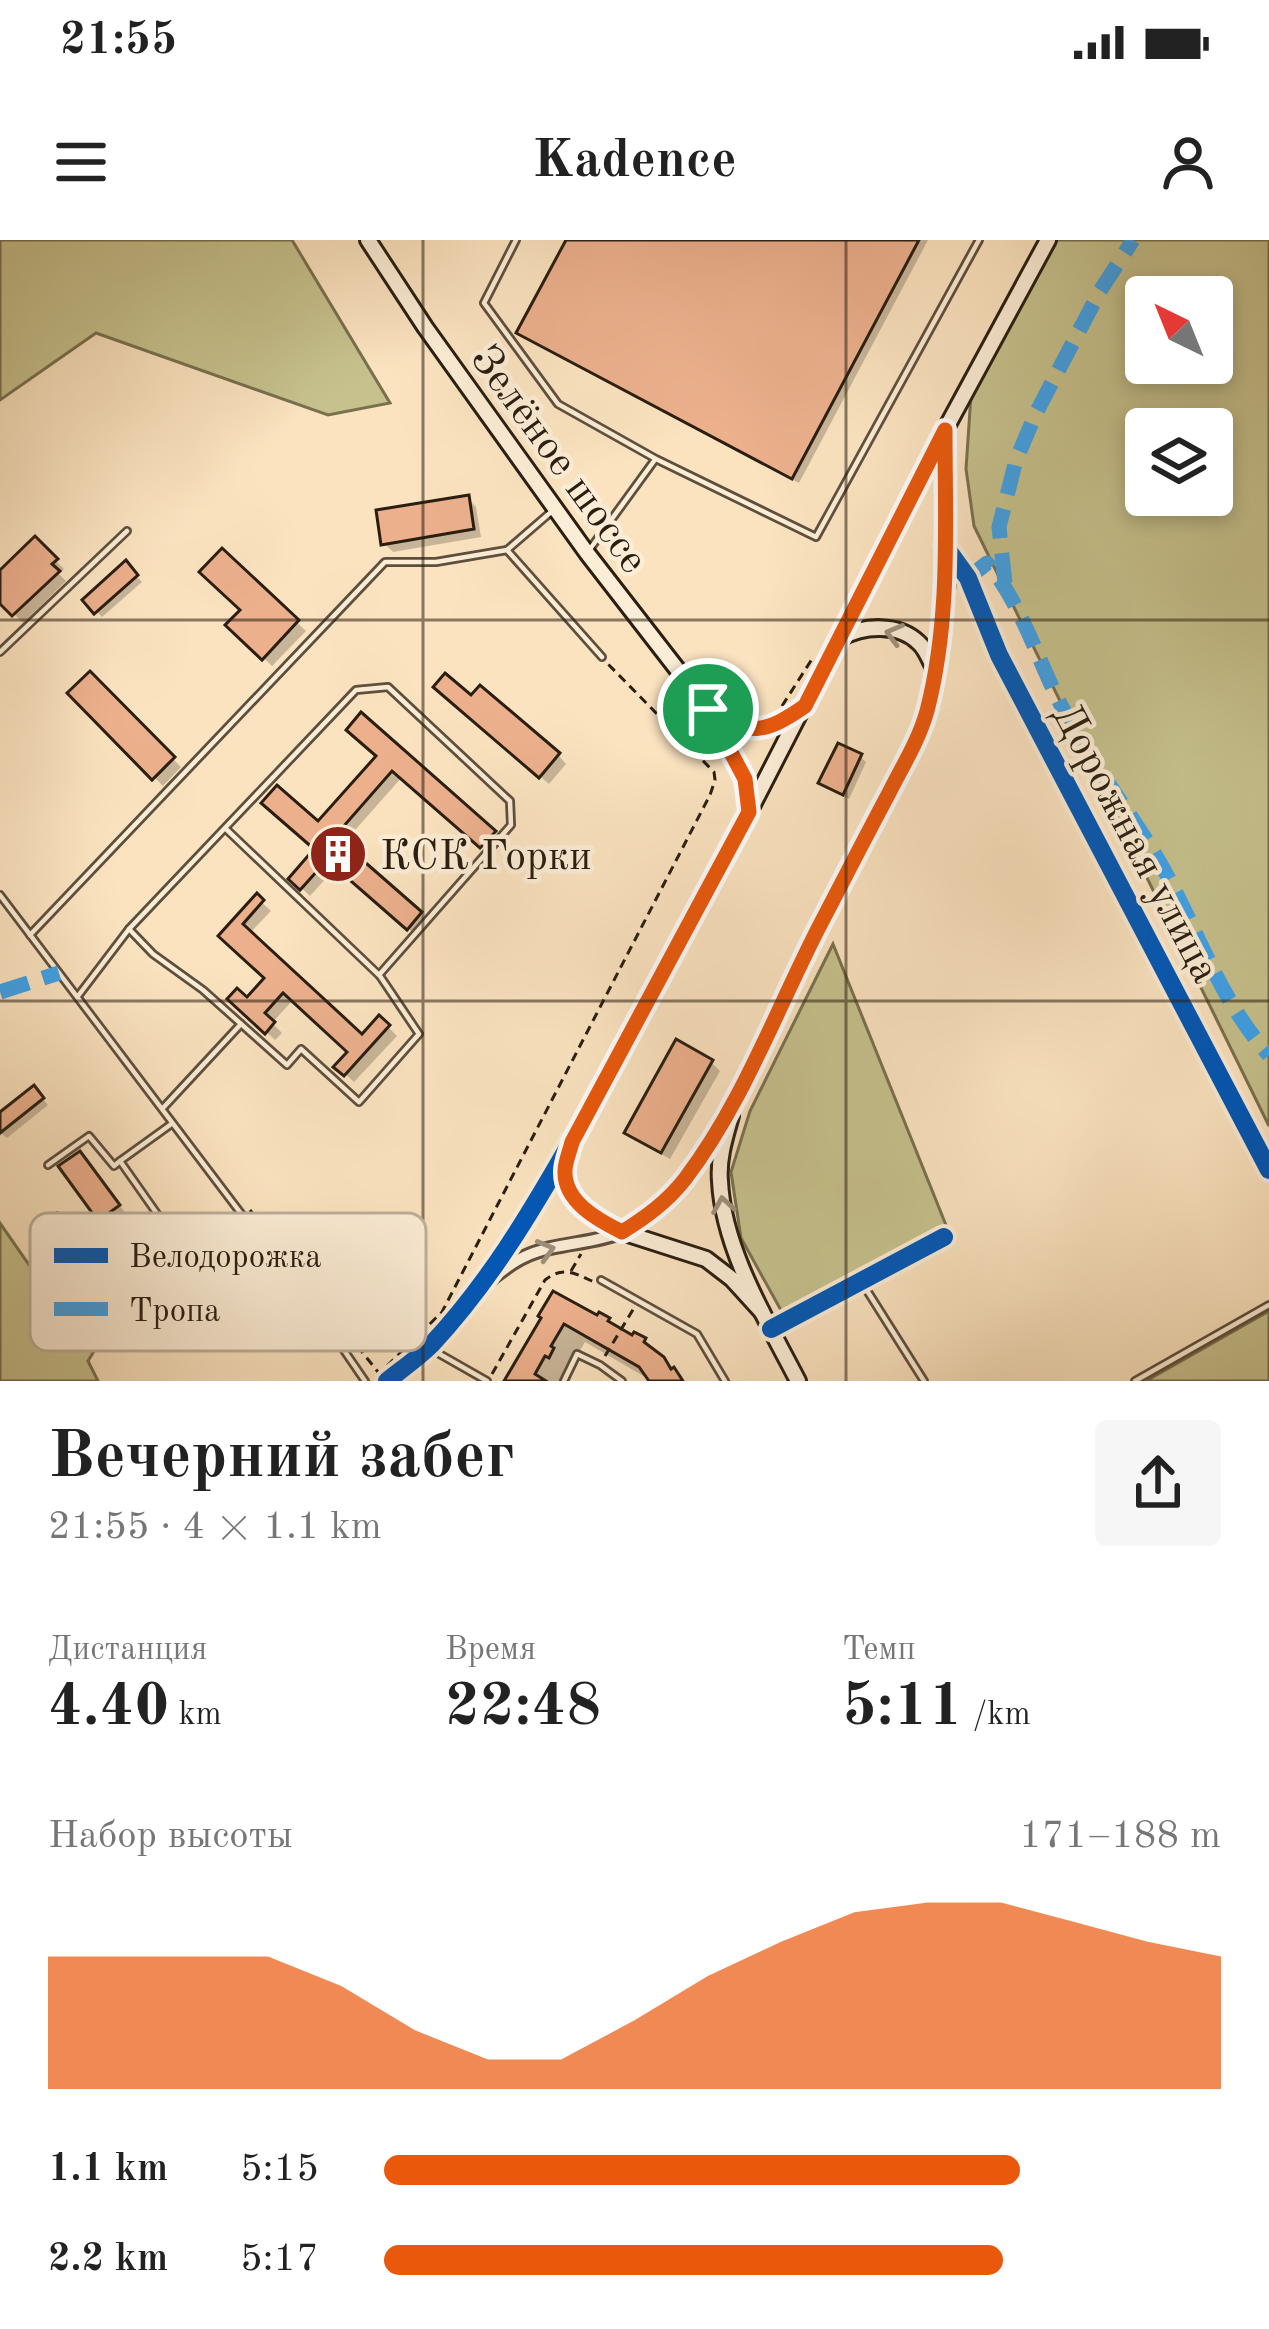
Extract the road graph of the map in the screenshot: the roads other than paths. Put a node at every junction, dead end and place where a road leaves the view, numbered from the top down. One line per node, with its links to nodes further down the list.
1 (516, 240): 6 (lane)
2 (979, 240): 6 (lane)
3 (1048, 240): 5 (main road)
4 (371, 242): 7 (main road, Зелёное шоссе)
5 (945, 430): 9 (main road); 12 (main road)
6 (656, 459): 11 (lane)
7 (556, 509): 10 (lane); 11 (main road, Зелёное шоссе)
8 (127, 531): 13 (lane)
9 (946, 546): 15 (main road); 32 (street, Дорожная улица)
10 (507, 550): 14 (lane); 22 (lane)
11 (587, 553): 16 (main road, Зелёное шоссе)
12 (840, 639): 15 (main road, one-way to 12); 17 (main road)
13 (0, 652)
14 (602, 657)
15 (934, 670): 26 (main road)
16 (714, 705): 17 (main road); 18 (main road, Зелёное шоссе)
17 (805, 706): 18 (main road)
18 (749, 812): 29 (main road)
19 (225, 828): 21 (lane); 23 (lane); 23 (lane)
20 (0, 895): 22 (lane)
21 (129, 929): 24 (lane); 25 (lane)
22 (31, 935): 24 (lane)
23 (379, 975): 25 (lane)
24 (78, 996): 27 (lane)
25 (241, 1024): 27 (lane)
26 (737, 1094): 35 (main road); 41 (main road, one-way to 26)
27 (162, 1109): 28 (lane)
28 (172, 1124): 30 (lane); 34 (lane)
29 (572, 1142): 35 (main road); 39 (street)
30 (120, 1161): 31 (lane); 33 (lane)
31 (48, 1165)
32 (1269, 1170)
33 (156, 1213)
34 (240, 1213)
35 (622, 1232): 39 (street, one-way to 35); 41 (main road)
36 (944, 1237): 38 (street)
37 (601, 1280): 52 (lane)
38 (861, 1281): 42 (street); 54 (lane)
39 (478, 1289): 43 (street)
40 (1269, 1305): 55 (lane)
41 (762, 1312): 42 (main road)
42 (771, 1329): 53 (main road)
43 (428, 1348): 47 (lane)
44 (344, 1351): 48 (lane)
45 (424, 1351): 46 (street)
46 (384, 1378)
47 (477, 1379): 49 (lane)
48 (365, 1381)
49 (487, 1381)
50 (564, 1381): 51 (lane)
51 (622, 1381)
52 (725, 1381)
53 (798, 1381)
54 (924, 1381)
55 (1135, 1381)

